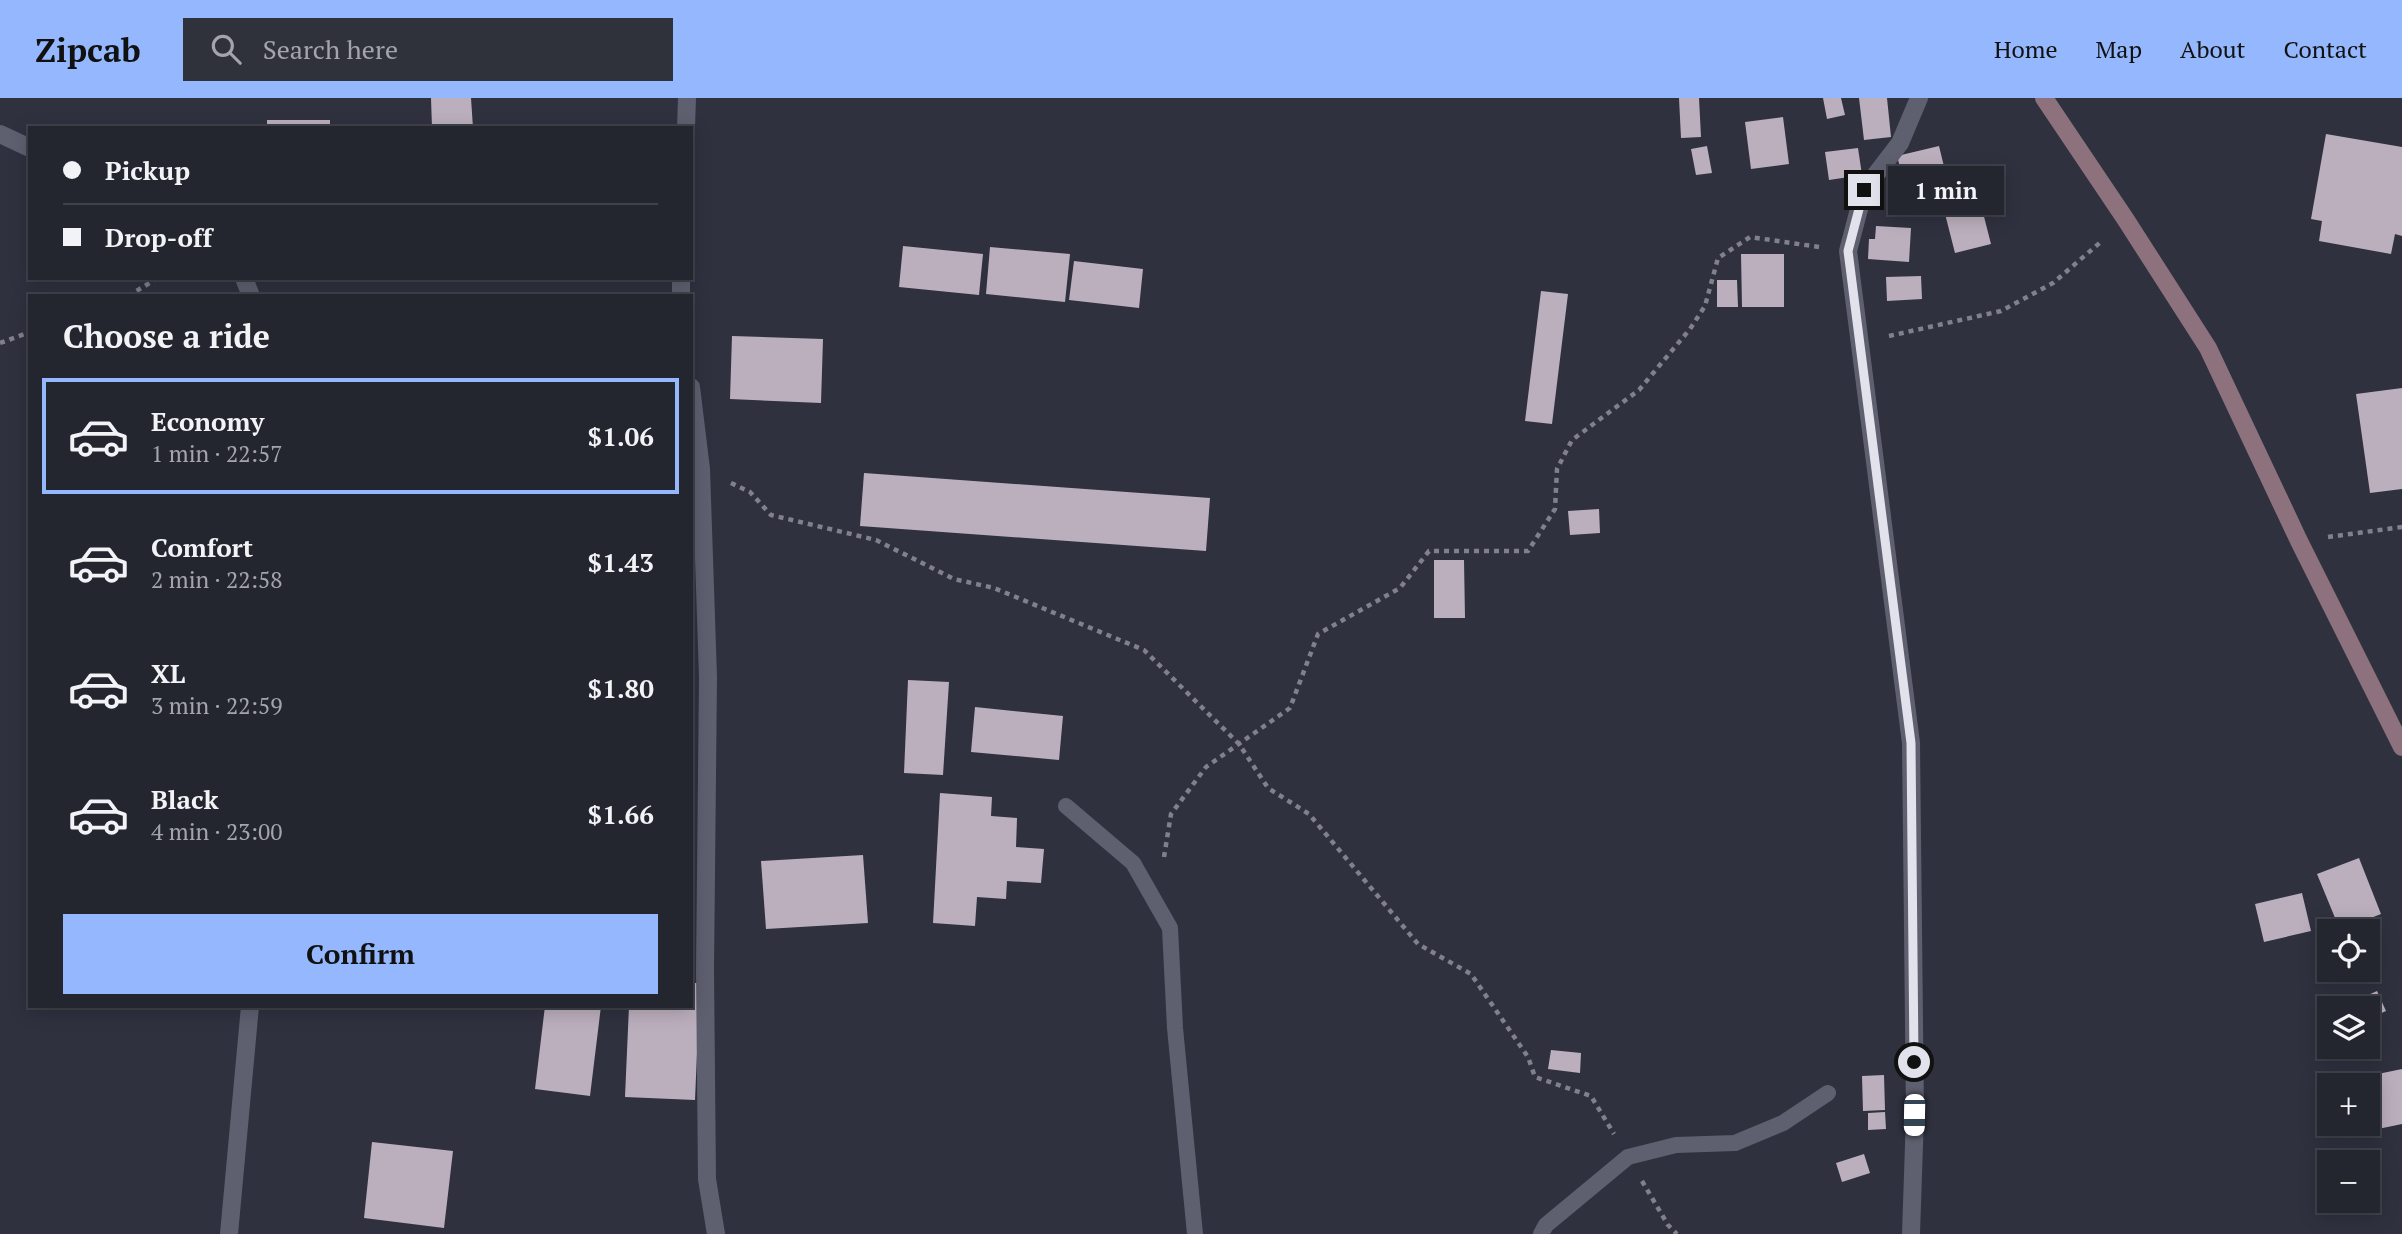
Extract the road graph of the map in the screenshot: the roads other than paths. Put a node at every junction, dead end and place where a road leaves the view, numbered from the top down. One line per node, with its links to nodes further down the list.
1 (687, 98): 4 (street)
2 (1919, 98): 16 (street)
3 (2044, 98): 8 (street)
4 (686, 126)
5 (0, 134): 6 (street)
6 (28, 147)
7 (693, 403): 13 (street)
8 (2402, 747)
9 (1066, 806): 14 (lane)
10 (250, 1008): 12 (street)
11 (1828, 1093): 15 (lane)
12 (229, 1234)
13 (716, 1234)
14 (1195, 1234)
15 (1541, 1234)
16 (1912, 1234)

